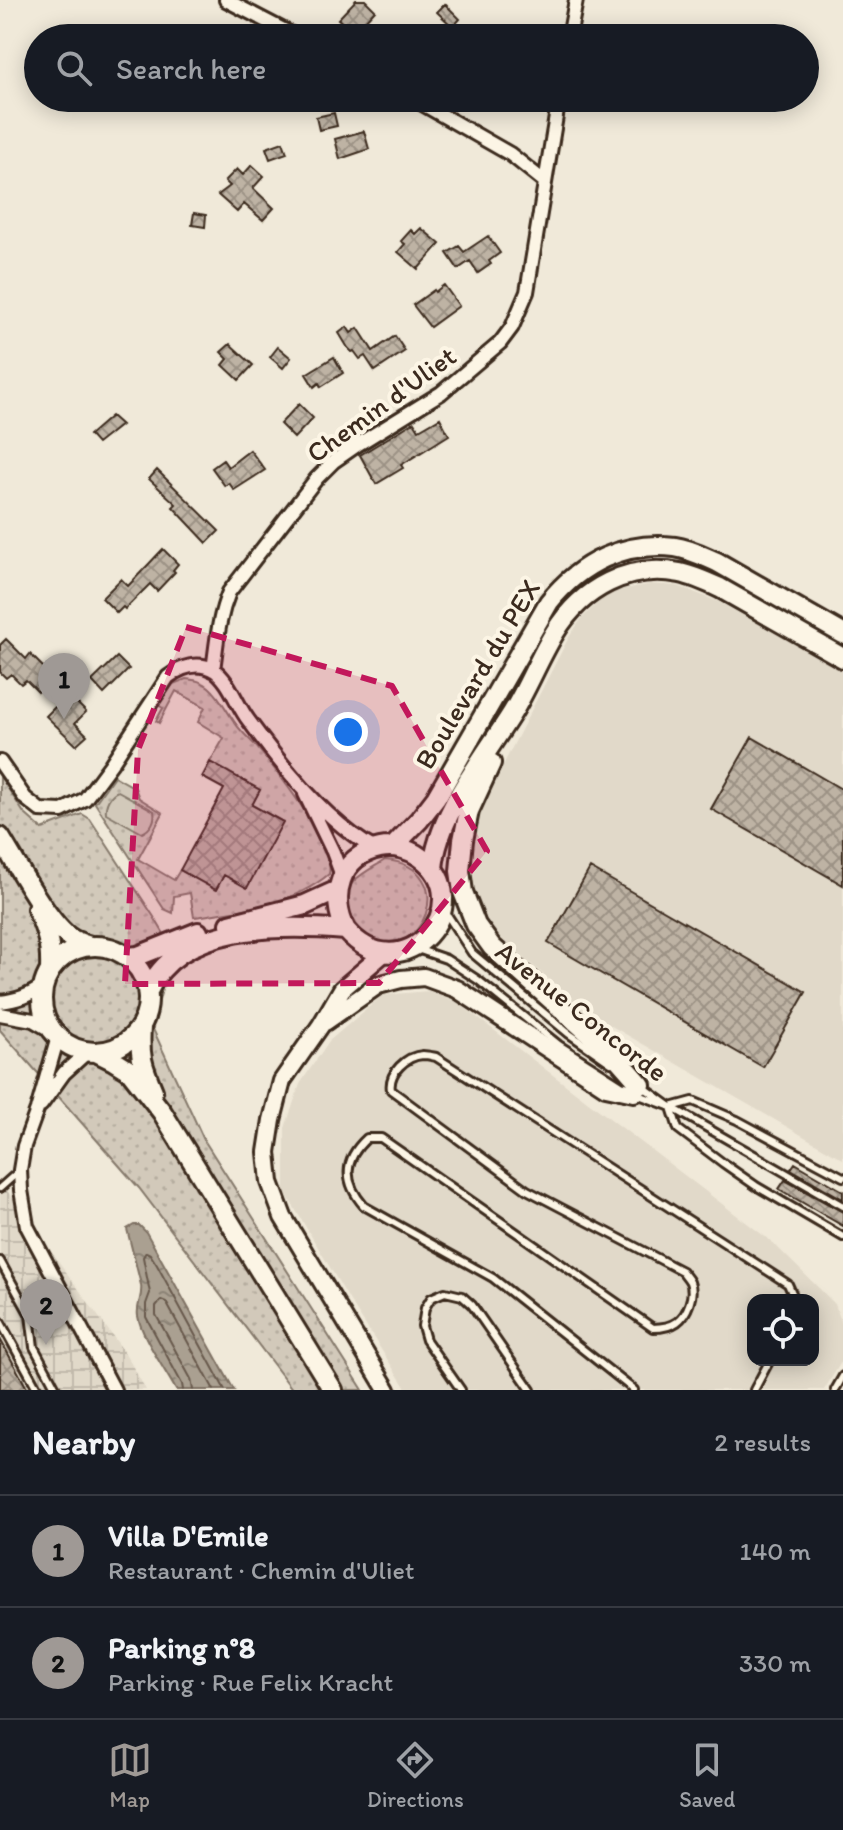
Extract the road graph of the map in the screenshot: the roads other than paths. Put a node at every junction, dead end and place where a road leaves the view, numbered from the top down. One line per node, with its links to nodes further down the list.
1 (226, 0): 3 (street)
2 (576, 0): 4 (street)
3 (272, 24)
4 (572, 24)
5 (436, 112): 7 (street)
6 (557, 112): 7 (street, Chemin d'Uliet)
7 (545, 182): 10 (street, Chemin d'Uliet)
8 (843, 634): 15 (main road, Boulevard du PEX)
9 (843, 658): 11 (main road, Boulevard du PEX)
10 (213, 670): 12 (street); 13 (street)
11 (513, 711): 16 (main road, Boulevard du PEX); 33 (main road)
12 (0, 762)
13 (300, 784): 15 (street); 17 (street)
14 (0, 837): 18 (main road)
15 (384, 848): 16 (main road); 17 (main road)
16 (433, 869): 19 (main road)
17 (340, 883): 20 (main road); 24 (main road)
18 (28, 884): 21 (main road); 25 (main road)
19 (442, 907): 22 (main road); 33 (lane, Avenue Concorde)
20 (346, 930): 23 (main road); 26 (main road)
21 (90, 946): 24 (main road); 25 (main road)
22 (414, 947): 23 (main road); 33 (lane, Avenue Concorde)
23 (384, 953): 29 (street)
24 (128, 957): 26 (main road)
25 (47, 977): 27 (street); 31 (main road)
26 (148, 991): 30 (main road)
27 (0, 1002)
28 (0, 1014): 31 (street)
29 (321, 1025): 33 (street); 51 (street)
30 (141, 1027): 32 (main road); 36 (main road)
31 (55, 1034): 32 (main road); 35 (street)
32 (92, 1052): 35 (street); 36 (main road)
33 (637, 1089): 34 (lane, Avenue Concorde)
34 (671, 1107): 38 (lane, Avenue Concorde); 40 (lane, Avenue Concorde); 41 (lane, Avenue Concorde)
35 (37, 1110): 37 (street)
36 (162, 1112): 50 (main road)
37 (20, 1170): 39 (lane); 49 (street)
38 (843, 1177)
39 (0, 1188)
40 (843, 1206)
41 (843, 1237)
42 (0, 1261): 48 (lane)
43 (792, 1294): 54 (lane)
44 (0, 1321): 47 (lane)
45 (767, 1366): 55 (lane)
46 (843, 1376): 56 (lane)
47 (38, 1390)
48 (57, 1390)
49 (114, 1390)
50 (333, 1390)
51 (387, 1390)
52 (461, 1390): 53 (lane)
53 (531, 1390)
54 (634, 1390)
55 (754, 1390)
56 (835, 1390)

